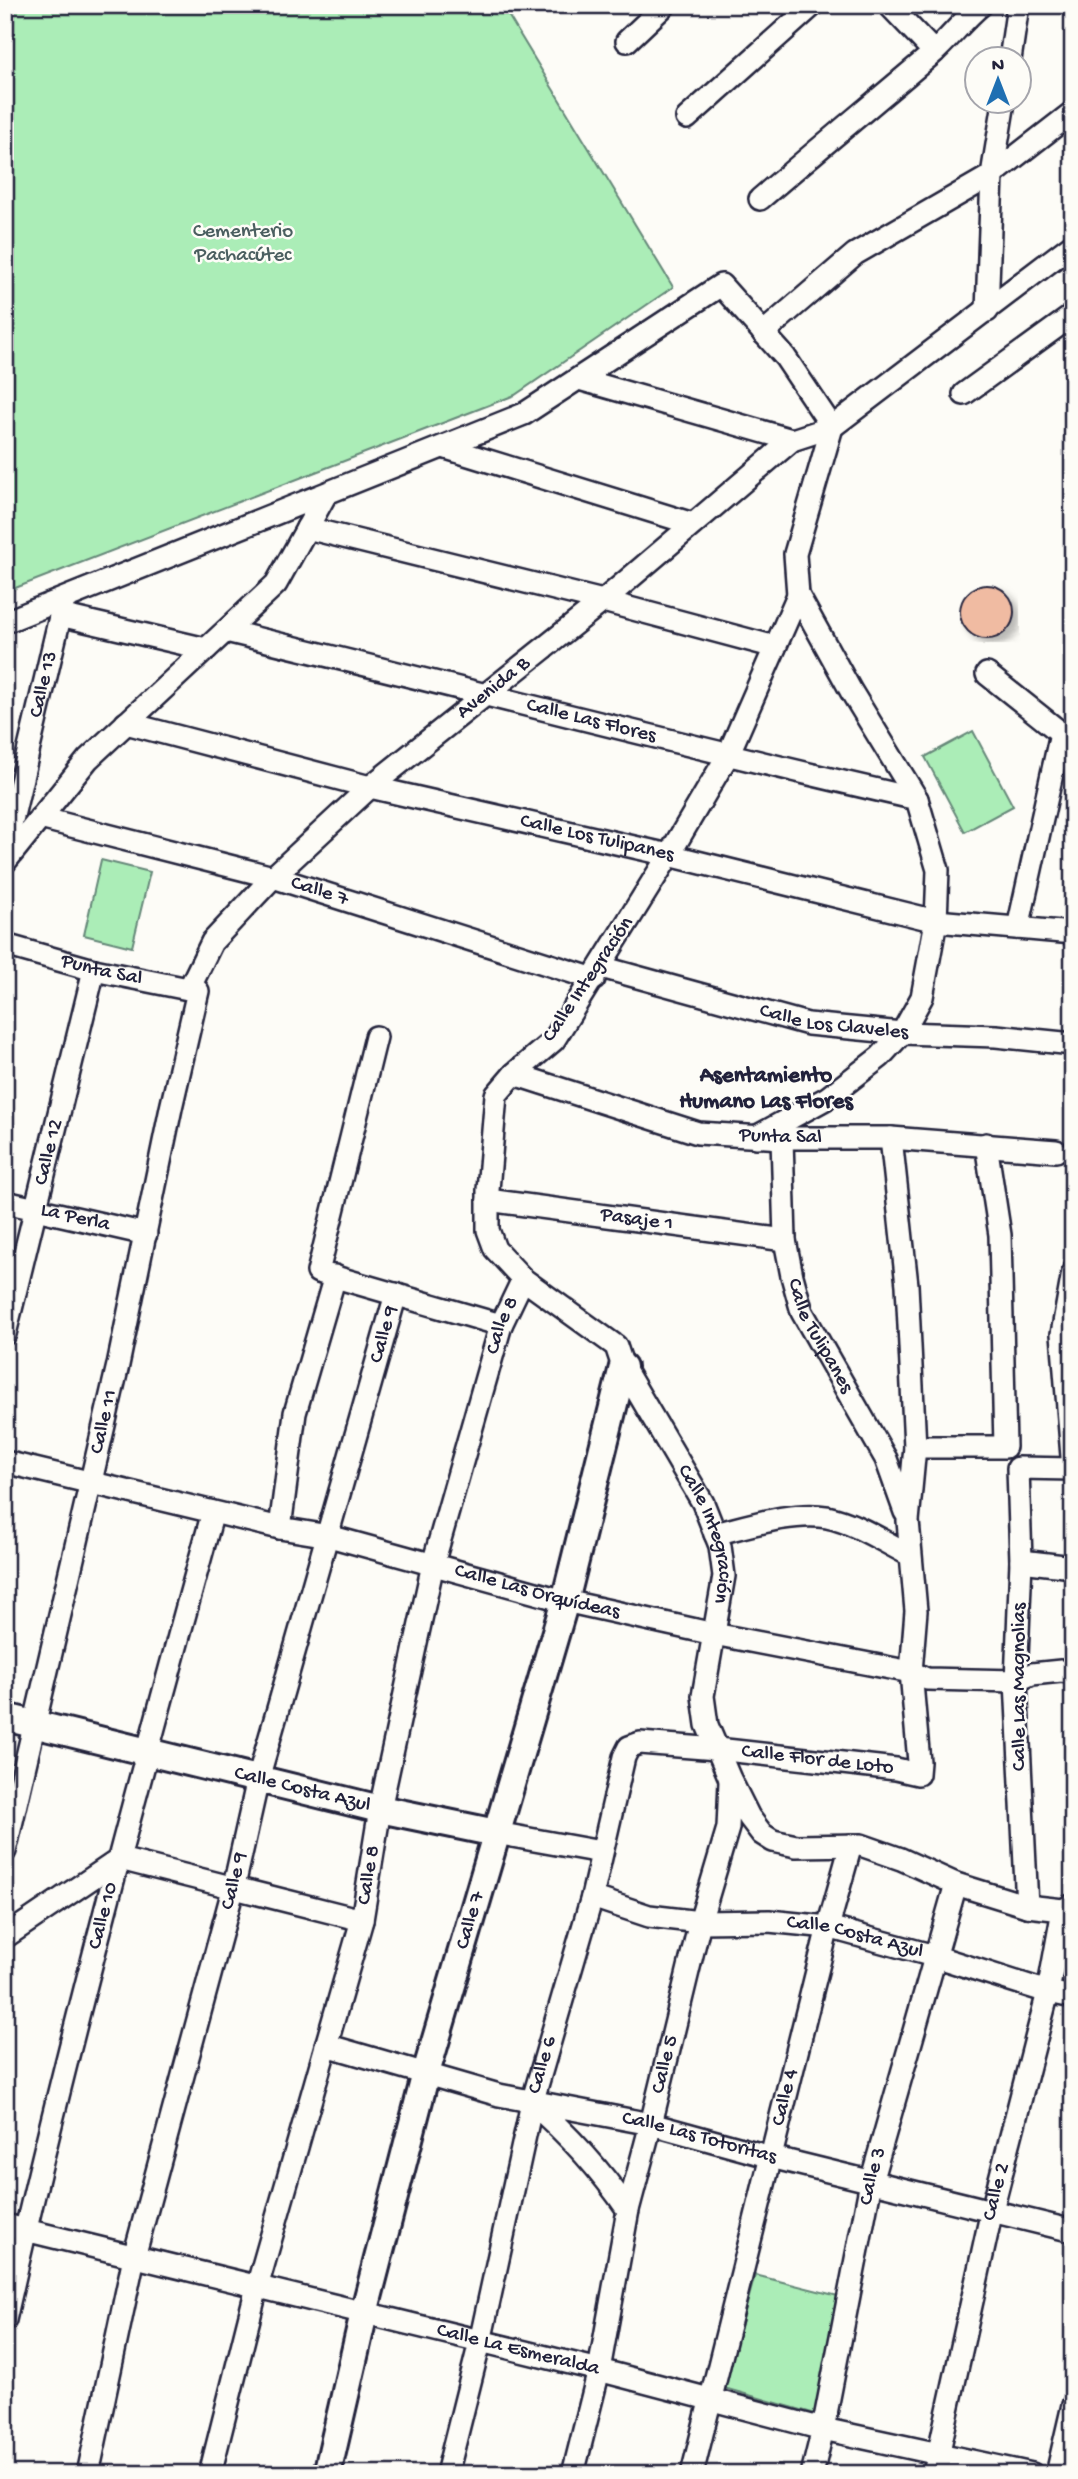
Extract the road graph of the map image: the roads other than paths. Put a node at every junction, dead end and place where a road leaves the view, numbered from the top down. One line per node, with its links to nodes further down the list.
1 (665, 5): 6 (street)
2 (813, 5): 11 (street)
3 (888, 5): 8 (street)
4 (981, 5): 8 (street)
5 (1017, 5): 7 (street)
6 (627, 41)
7 (1012, 46)
8 (934, 52): 13 (street)
9 (1073, 112): 12 (street)
10 (1002, 116): 12 (street)
11 (687, 118)
12 (992, 175): 15 (street); 17 (street)
13 (760, 199)
14 (1073, 244): 15 (street, Avenida B)
15 (987, 311): 20 (street, Avenida B)
16 (1073, 315): 19 (street)
17 (763, 334): 18 (street); 20 (street)
18 (579, 379): 21 (street); 22 (street)
19 (964, 394)
20 (832, 427): 21 (street, Avenida B); 26 (street, Calle Integración)
21 (792, 440): 24 (street, Avenida B)
22 (443, 447): 23 (street); 24 (street)
23 (326, 494): 25 (street); 28 (street)
24 (693, 524): 27 (street, Avenida B)
25 (307, 528): 27 (street); 30 (street)
26 (798, 595): 31 (street, Calle Integración); 39 (street, Calle Integración)
27 (603, 601): 31 (street); 34 (street, Avenida B)
28 (62, 608): 29 (street); 32 (street); 41 (street, Calle 13)
29 (5, 622)
30 (226, 631): 32 (street); 34 (street, Calle Las Flores)
31 (775, 647): 37 (street, Calle Integración)
32 (206, 649): 35 (street)
33 (986, 674): 36 (street)
34 (486, 693): 37 (street, Calle Las Flores); 38 (street, Avenida B)
35 (126, 723): 38 (street, Calle Los Tulipanes); 40 (street)
36 (1067, 734): 46 (street)
37 (728, 755): 39 (street, Calle Las Flores); 42 (street, Calle Integración)
38 (370, 787): 42 (street, Calle Los Tulipanes); 44 (street, Avenida B)
39 (917, 799): 45 (street, Calle Integración)
40 (40, 818): 43 (street); 44 (street, Calle 7)
41 (5, 850)
42 (669, 855): 45 (street, Calle Los Tulipanes); 50 (street, Calle Integración)
43 (5, 862)
44 (273, 877): 50 (street, Calle 7); 51 (street, Avenida B)
45 (936, 921): 46 (street, Calle Los Tulipanes); 52 (street, Calle Integración)
46 (1018, 929): 47 (street, Calle Los Tulipanes)
47 (1073, 933)
48 (5, 945): 49 (street, Punta Sal)
49 (94, 970): 51 (street, Punta Sal); 63 (street, Calle 12)
50 (597, 973): 52 (street, Calle Los Claveles); 55 (street, Calle Integración)
51 (193, 990): 64 (street, Calle 11)
52 (902, 1033): 54 (street, Calle Los Claveles); 56 (street, Calle Integración)
53 (376, 1037): 67 (street)
54 (1073, 1044)
55 (514, 1074): 56 (street, Punta Sal); 61 (street, Calle Integración)
56 (756, 1137): 57 (street, Punta Sal)
57 (782, 1138): 58 (street, Punta Sal); 65 (street, Calle Tulipanes)
58 (891, 1138): 59 (street, Punta Sal); 73 (street, Calle Tulipanes)
59 (986, 1144): 60 (street, Punta Sal); 73 (street)
60 (1056, 1151)
61 (488, 1200): 65 (street, Pasaje 1); 68 (street, Calle Integración)
62 (5, 1202): 63 (street, La Perla)
63 (35, 1208): 64 (street, La Perla); 71 (street, Calle 12)
64 (145, 1234): 76 (street, Calle 11)
65 (785, 1240): 78 (street, Calle Tulipanes)
66 (1073, 1272): 75 (street)
67 (326, 1274): 69 (street); 79 (street)
68 (523, 1279): 70 (street, Calle 8); 72 (street, Calle Integración)
69 (396, 1294): 70 (street); 81 (street, Calle 9)
70 (501, 1325): 84 (street, Calle 8)
71 (5, 1334)
72 (623, 1367): 80 (street, Calle Integración); 86 (street, Calle 7)
73 (915, 1447): 78 (street, Calle Tulipanes)
74 (5, 1462): 76 (street, Calle Las Orquídeas)
75 (1073, 1469): 83 (street, Calle Las Magnolias)
76 (91, 1482): 77 (street, Calle Las Orquídeas); 92 (street, Calle 11)
77 (213, 1513): 79 (street, Calle Las Orquídeas); 94 (street, Calle 10)
78 (908, 1521): 82 (street, Calle Tulipanes)
79 (280, 1528): 81 (street, Calle Las Orquídeas)
80 (715, 1534): 82 (street); 87 (street, Calle Integración)
81 (328, 1536): 84 (street, Calle Las Orquídeas); 96 (street, Calle 9)
82 (910, 1555): 88 (street, Calle Tulipanes)
83 (1021, 1561): 85 (street); 90 (street, Calle Las Magnolias)
84 (433, 1564): 86 (street, Calle Las Orquídeas); 98 (street, Calle 8)
85 (1073, 1567)
86 (565, 1601): 87 (street, Calle Las Orquídeas); 99 (street, Calle 7)
87 (714, 1634): 88 (street, Calle Las Orquídeas); 93 (street, Calle Integración)
88 (911, 1672): 90 (street, Calle Las Orquídeas); 95 (street, Calle Tulipanes)
89 (1073, 1673): 90 (street, Calle Las Orquídeas)
90 (1016, 1681): 107 (street, Calle Las Magnolias)
91 (5, 1717): 92 (street, Calle Costa Azul)
92 (36, 1724): 94 (street, Calle Costa Azul); 101 (street, Calle 11)
93 (717, 1748): 95 (street, Calle Flor de Loto); 97 (street, Calle Integración); 102 (street, Calle 6)
94 (147, 1752): 96 (street, Calle Costa Azul); 103 (street, Calle 10)
95 (918, 1774)
96 (258, 1779): 98 (street, Calle Costa Azul); 105 (street, Calle 9)
97 (730, 1779): 100 (street, Calle Integración); 110 (street, Calle 5)
98 (380, 1809): 99 (street, Calle Costa Azul); 109 (street, Calle 8)
99 (496, 1833): 102 (street, Calle Costa Azul); 117 (street, Calle 7)
100 (851, 1845): 104 (street, Calle Integración); 111 (street, Calle 4)
101 (5, 1851)
102 (601, 1852): 106 (street, Calle 6)
103 (120, 1859): 105 (street); 112 (street); 124 (street, Calle 10)
104 (956, 1884): 107 (street, Calle Integración); 113 (street, Calle 3)
105 (234, 1886): 109 (street); 126 (street, Calle 9)
106 (592, 1897): 110 (street, Calle Costa Azul); 118 (street, Calle 6)
107 (1027, 1906): 108 (street, Calle Integración)
108 (1068, 1908): 114 (street, Calle 2)
109 (362, 1920): 116 (street, Calle 8)
110 (700, 1922): 111 (street, Calle Costa Azul); 119 (street, Calle 5)
111 (828, 1927): 113 (street, Calle Costa Azul); 120 (street, Calle 4)
112 (5, 1937)
113 (934, 1956): 114 (street, Calle Costa Azul); 121 (street, Calle 3)
114 (1048, 1992): 115 (street, Calle Costa Azul); 123 (street, Calle 2)
115 (1073, 1997)
116 (326, 2045): 117 (street, Calle Las Totoritas); 127 (street, Calle 8)
117 (426, 2073): 118 (street, Calle Las Totoritas); 128 (street, Calle 7)
118 (532, 2103): 119 (street, Calle Las Totoritas); 122 (street); 130 (street, Calle 6)
119 (651, 2124): 120 (street, Calle Las Totoritas); 122 (street, Calle 5)
120 (771, 2157): 121 (street, Calle Las Totoritas); 132 (street, Calle 4)
121 (871, 2182): 123 (street, Calle Las Totoritas); 134 (street, Calle 3)
122 (628, 2210): 131 (street, Calle 5)
123 (992, 2210): 125 (street, Calle Las Totoritas); 135 (street, Calle 2)
124 (15, 2227): 126 (street, Calle La Esmeralda); 129 (street, Calle 10)
125 (1073, 2231)
126 (134, 2257): 127 (street, Calle La Esmeralda); 136 (street, Calle 9)
127 (257, 2287): 128 (street, Calle La Esmeralda); 137 (street, Calle 8)
128 (364, 2314): 130 (street, Calle La Esmeralda); 138 (street, Calle 7)
129 (5, 2320)
130 (480, 2342): 131 (street, Calle La Esmeralda); 139 (street, Calle 6)
131 (599, 2370): 132 (street, Calle La Esmeralda); 140 (street, Calle 5)
132 (710, 2400): 134 (street, Calle La Esmeralda); 141 (street, Calle 4)
133 (1073, 2405): 144 (street)
134 (823, 2429): 135 (street, Calle La Esmeralda); 142 (street, Calle 3)
135 (936, 2464): 143 (street, Calle La Esmeralda)
136 (88, 2474)
137 (210, 2474)
138 (327, 2474)
139 (447, 2474)
140 (573, 2474)
141 (692, 2474)
142 (812, 2474)
143 (1032, 2474)
144 (1057, 2474)

